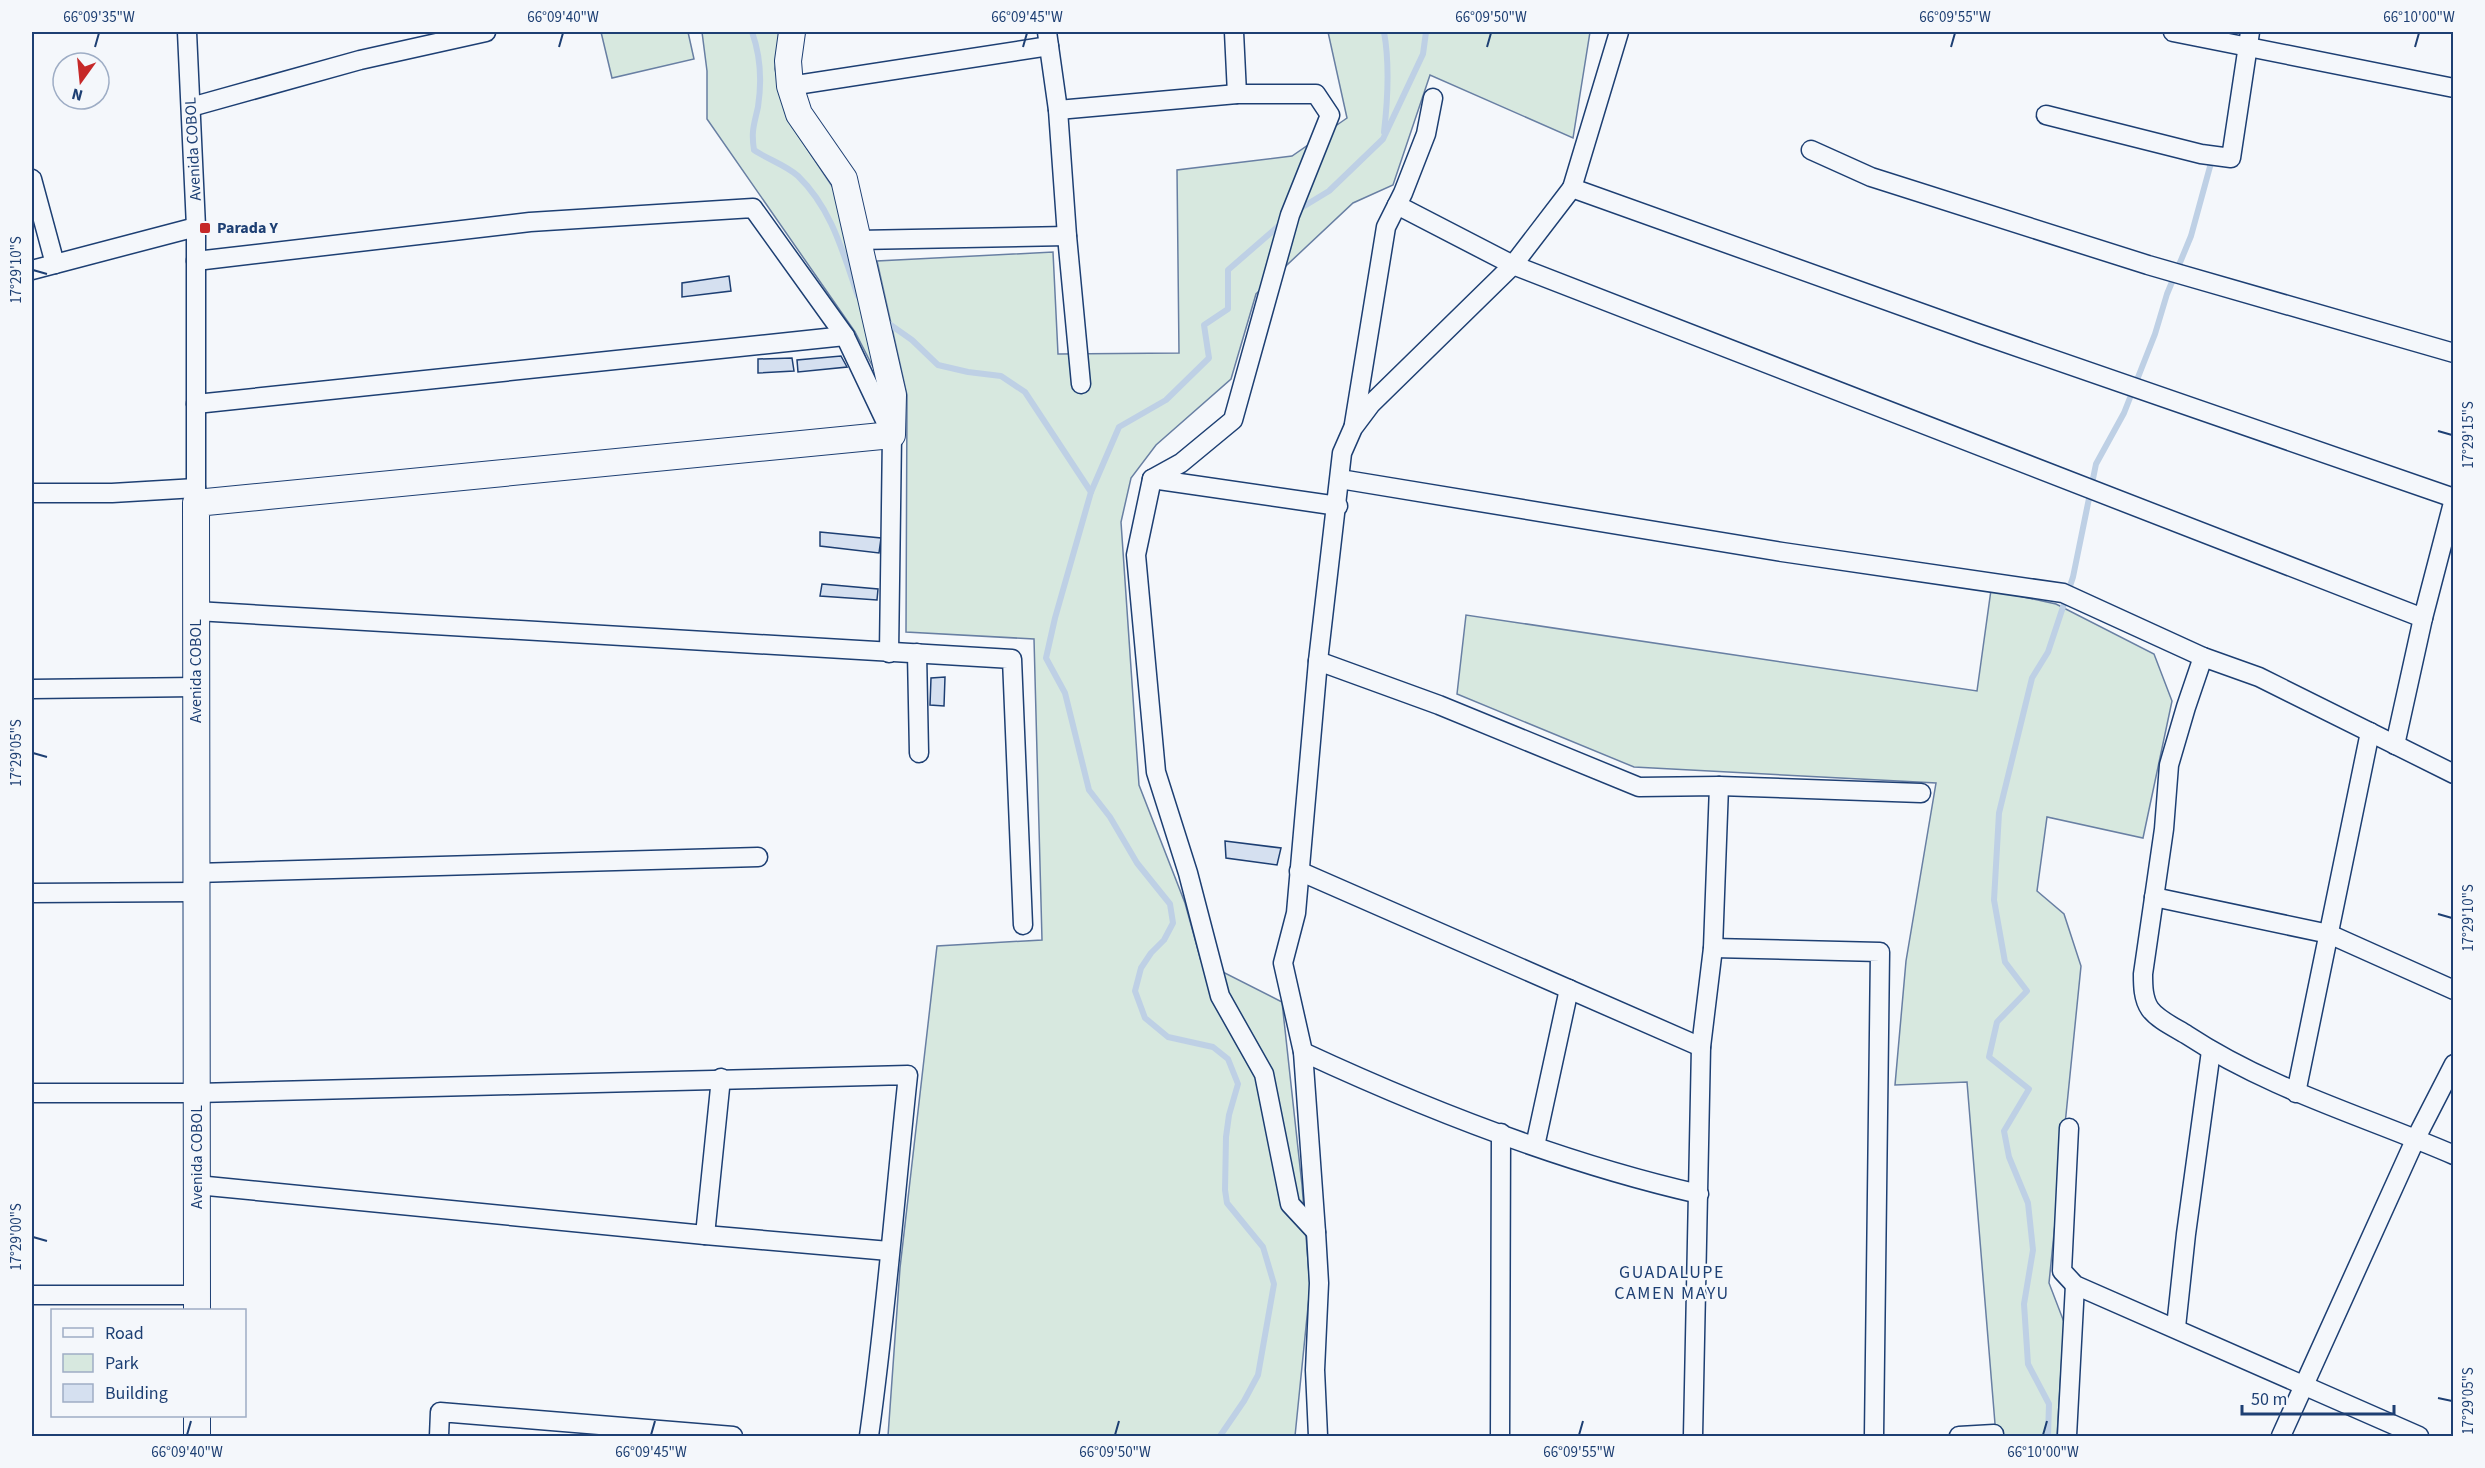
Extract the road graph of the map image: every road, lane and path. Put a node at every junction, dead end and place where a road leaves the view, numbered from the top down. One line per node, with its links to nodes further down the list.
1 (187, 32): 13 (street, Avenida COBOL)
2 (486, 32): 13 (street)
3 (792, 32): 9 (street)
4 (1234, 32): 11 (street)
5 (1619, 32): 18 (street)
6 (2173, 32): 8 (street)
7 (1048, 39): 9 (street); 14 (street)
8 (2249, 39): 10 (street); 15 (street)
9 (790, 86): 22 (street)
10 (2454, 88)
11 (1237, 93): 14 (street); 33 (street)
12 (1433, 98): 19 (street)
13 (191, 107): 20 (street, Avenida COBOL)
14 (1059, 110): 21 (street)
15 (2046, 115)
16 (1811, 150): 28 (street)
17 (32, 179): 24 (street)
18 (1572, 188): 25 (street); 37 (street)
19 (1397, 205): 25 (street); 31 (street)
20 (196, 227): 23 (street, Avenida COBOL); 24 (street)
21 (1067, 236): 22 (street); 29 (street)
22 (858, 240): 32 (street)
23 (196, 261): 27 (street); 30 (street, Avenida COBOL)
24 (55, 264): 26 (street)
25 (1513, 265): 31 (street); 40 (street)
26 (32, 270)
27 (845, 336): 30 (street); 32 (street)
28 (2454, 353)
29 (1081, 384)
30 (196, 404): 36 (street, Avenida COBOL)
31 (1353, 428): 34 (street)
32 (892, 435): 36 (street); 41 (street)
33 (1152, 479): 38 (street); 78 (street)
34 (1340, 479): 38 (street); 43 (street)
35 (32, 493): 36 (street)
36 (196, 496): 39 (street, Avenida COBOL)
37 (2454, 498): 40 (street)
38 (1338, 506): 44 (street)
39 (196, 611): 41 (street); 45 (street, Avenida COBOL)
40 (2423, 618): 48 (street)
41 (889, 653): 42 (street)
42 (917, 653): 49 (street); 58 (street)
43 (2203, 657): 47 (street); 57 (street)
44 (1318, 661): 51 (street); 54 (street)
45 (196, 687): 46 (street); 55 (street, Avenida COBOL)
46 (32, 689)
47 (2370, 732): 48 (street); 59 (street)
48 (2395, 745): 50 (street)
49 (919, 753)
50 (2454, 774)
51 (1719, 786): 52 (street); 60 (street)
52 (1921, 793)
53 (758, 857): 55 (street)
54 (1299, 871): 61 (street); 65 (street)
55 (196, 883): 56 (street); 69 (street, Avenida COBOL)
56 (32, 893)
57 (2154, 897): 59 (street); 64 (street)
58 (1023, 925)
59 (2329, 934): 62 (street); 70 (street)
60 (1713, 948): 63 (street); 95 (street)
61 (1569, 989): 63 (street); 74 (street)
62 (2454, 990)
63 (1701, 1047): 77 (street)
64 (2211, 1051): 70 (street); 84 (street)
65 (1303, 1052): 72 (street); 78 (street)
66 (2454, 1064): 73 (street)
67 (721, 1078): 69 (street); 79 (street); 80 (street)
68 (32, 1093): 69 (street)
69 (197, 1093): 76 (street, Avenida COBOL)
70 (2296, 1093): 73 (street)
71 (2069, 1128): 81 (street)
72 (1501, 1133): 74 (street); 93 (street)
73 (2416, 1138): 75 (street); 85 (street)
74 (1535, 1146): 77 (street)
75 (2454, 1155)
76 (197, 1185): 79 (street); 83 (street, Avenida COBOL)
77 (1699, 1194): 94 (street)
78 (1316, 1232): 92 (street)
79 (705, 1235): 80 (street)
80 (889, 1251): 91 (street)
81 (2075, 1285): 84 (street); 97 (street)
82 (32, 1295): 83 (street)
83 (197, 1303)
84 (2176, 1327): 85 (street)
85 (2303, 1384): 98 (street); 99 (street)
86 (197, 1417): 88 (street)
87 (1994, 1434): 96 (street)
88 (197, 1437)
89 (439, 1437): 90 (street)
90 (733, 1437)
91 (869, 1437)
92 (1318, 1437)
93 (1500, 1437)
94 (1693, 1437)
95 (1874, 1437)
96 (1959, 1437)
97 (2067, 1437)
98 (2282, 1437)
99 (2419, 1437)

